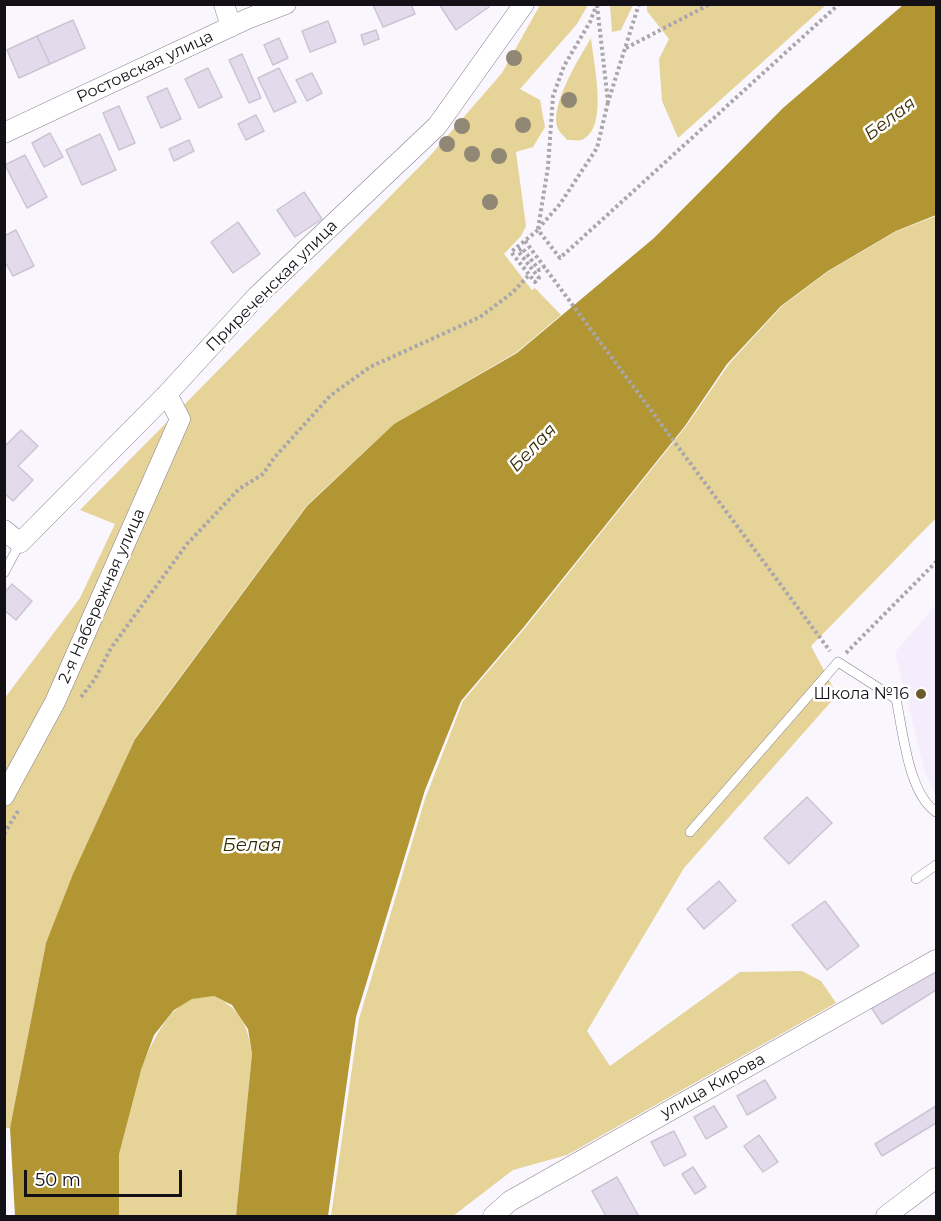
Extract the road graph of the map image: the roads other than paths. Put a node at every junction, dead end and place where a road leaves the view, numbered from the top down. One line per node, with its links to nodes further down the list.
1 (224, 4): 4 (street)
2 (286, 4): 4 (street, Ростовская улица)
3 (524, 4): 6 (street, Приреченская улица)
4 (231, 27): 5 (street, Ростовская улица)
5 (4, 133)
6 (167, 394): 8 (street, Приреченская улица); 10 (street, 2-я Набережная улица)
7 (4, 530): 8 (street)
8 (20, 543): 9 (lane)
9 (4, 573)
10 (13, 799)
11 (936, 812): 12 (lane)
12 (690, 832)
13 (936, 865): 14 (lane)
14 (915, 879)
15 (936, 960): 17 (street, улица Кирова)
16 (936, 1178): 18 (street)
17 (494, 1216)
18 (886, 1216)

